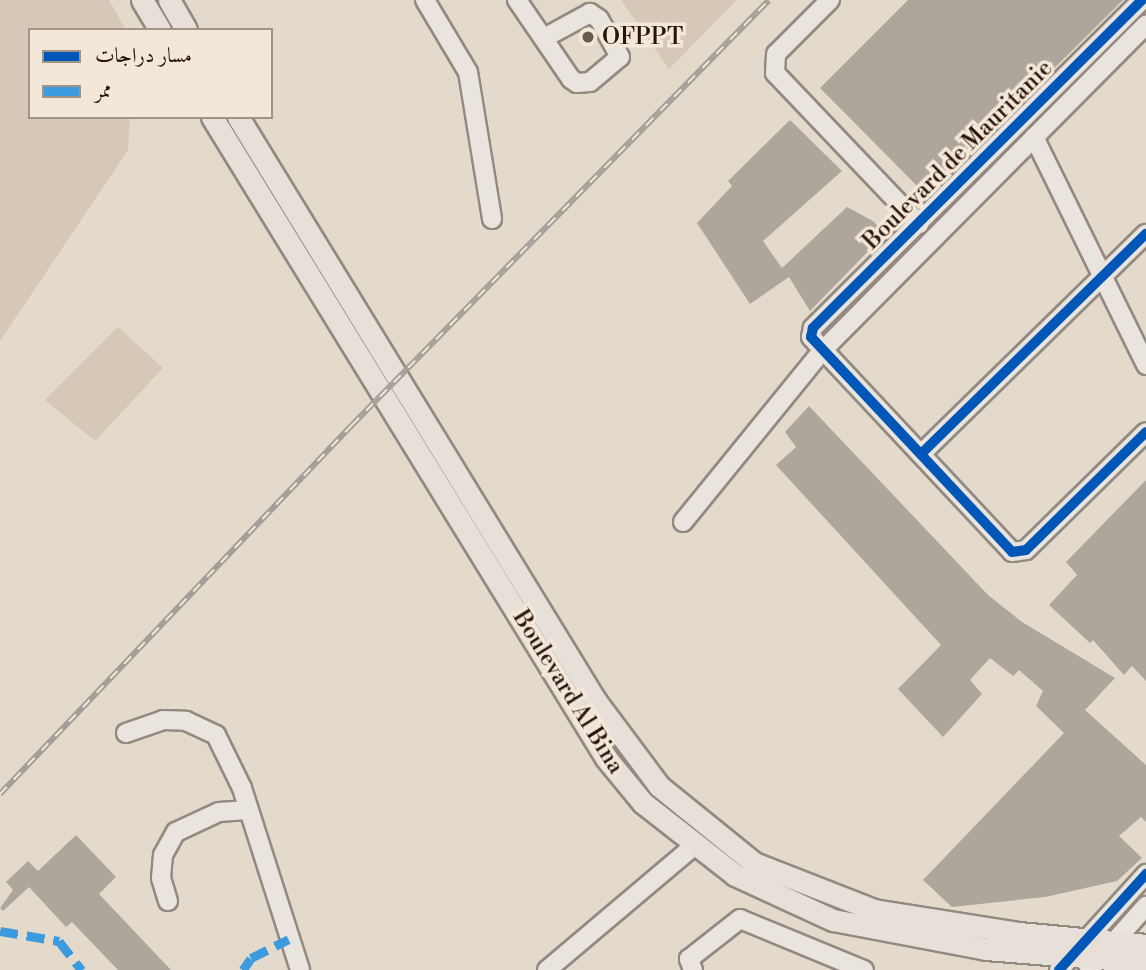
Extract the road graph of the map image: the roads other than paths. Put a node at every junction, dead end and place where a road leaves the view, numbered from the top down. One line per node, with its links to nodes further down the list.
1 (142, 0): 8 (main road)
2 (169, 0): 9 (main road)
3 (425, 0): 14 (street)
4 (517, 0): 10 (street)
5 (830, 0): 15 (street)
6 (1142, 0): 15 (street, Boulevard de Mauritanie)
7 (1146, 25): 13 (street, Boulevard de Mauritanie)
8 (159, 28)
9 (186, 28)
10 (544, 38)
11 (213, 119): 25 (main road, Boulevard Al Bina)
12 (239, 119): 29 (main road, Boulevard Al Bina)
13 (1034, 137): 17 (street); 18 (street, Boulevard de Mauritanie)
14 (492, 219)
15 (919, 224): 18 (street, Boulevard de Mauritanie)
16 (1146, 234): 17 (street)
17 (1103, 277): 19 (street); 21 (street)
18 (818, 346): 21 (street); 22 (street)
19 (1146, 365)
20 (1146, 432): 21 (street)
21 (923, 452)
22 (683, 522)
23 (126, 733): 24 (street)
24 (248, 810): 27 (street); 35 (street)
25 (695, 845): 33 (main road, Boulevard Al Bina); 36 (street)
26 (1146, 874): 29 (street)
27 (169, 901)
28 (1146, 906): 30 (street)
29 (1084, 937): 30 (main road, Boulevard Al Bina); 33 (street)
30 (1112, 940): 31 (main road, Boulevard Al Bina); 34 (street)
31 (1146, 945)
32 (1146, 962): 34 (main road, Boulevard Al Bina)
33 (1063, 964): 34 (main road, Boulevard Al Bina)
34 (1092, 965)
35 (300, 970)
36 (547, 970)
37 (694, 970): 38 (street)
38 (864, 970)

